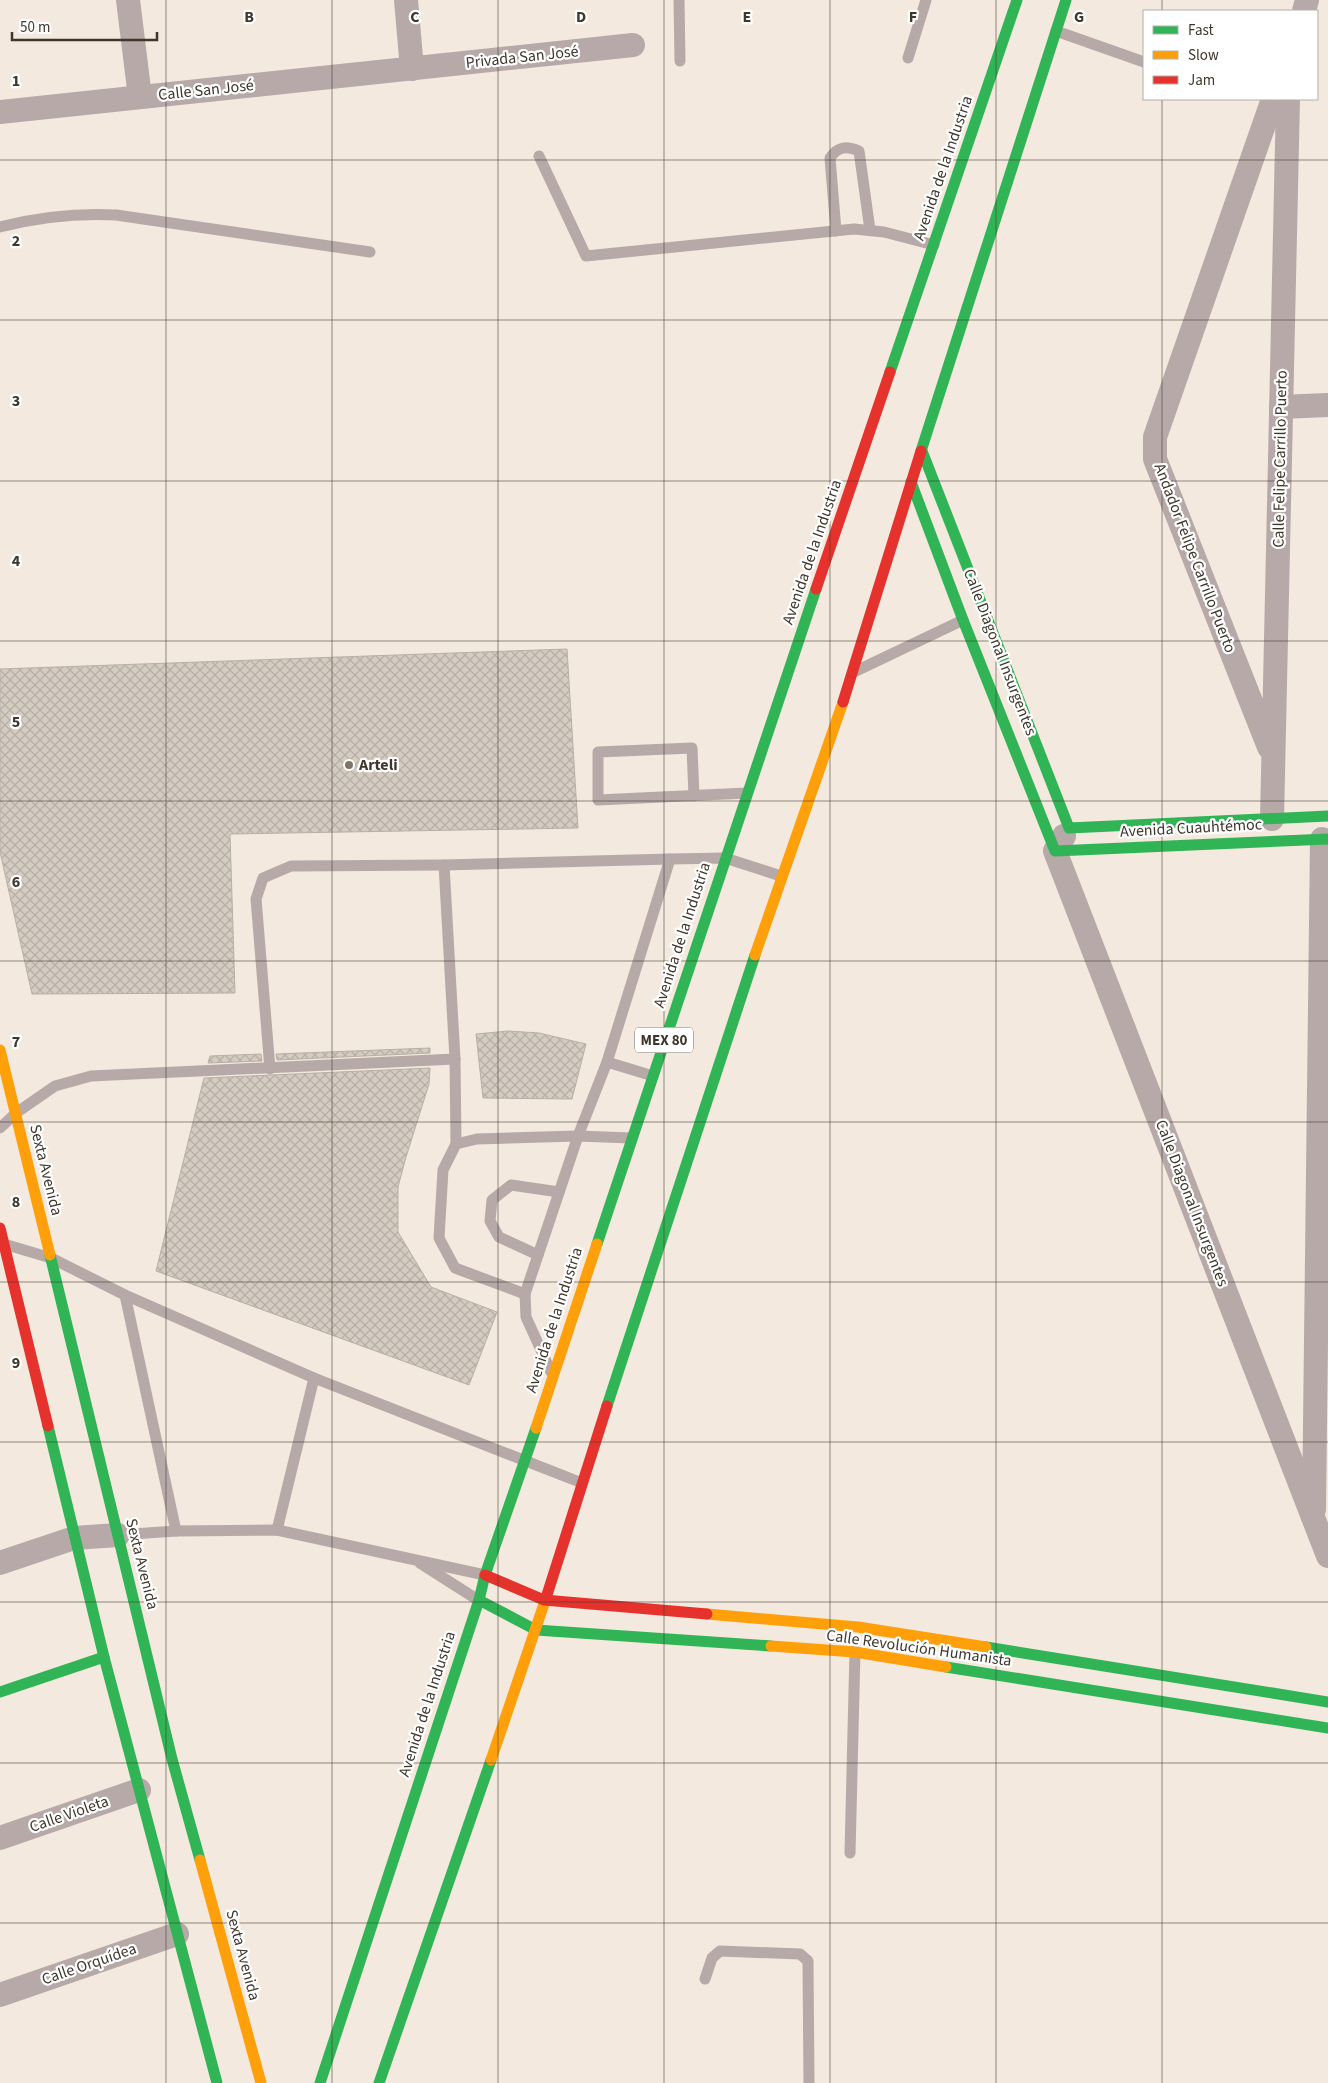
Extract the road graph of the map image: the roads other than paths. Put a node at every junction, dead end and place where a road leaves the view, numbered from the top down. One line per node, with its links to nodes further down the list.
1 (128, 0): 13 (street)
2 (406, 0): 12 (street)
3 (679, 0): 10 (lane)
4 (926, 0): 9 (lane)
5 (1017, 0): 21 (main road, Avenida de la Industria / MEX 80)
6 (1066, 0): 7 (main road)
7 (1056, 31): 11 (lane); 25 (main road)
8 (633, 45): 12 (street, Privada San José)
9 (908, 58)
10 (680, 61)
11 (1143, 62)
12 (412, 69): 13 (street, Calle San José)
13 (140, 97): 16 (street, Calle San José)
14 (1273, 100): 29 (street, Andador Felipe Carrillo Puerto)
15 (1288, 100): 24 (street, Calle Felipe Carrillo Puerto)
16 (0, 112)
17 (539, 156): 20 (lane)
18 (0, 227): 22 (lane)
19 (870, 230): 20 (lane); 20 (lane); 21 (lane)
20 (836, 231)
21 (934, 245): 30 (main road, Avenida de la Industria / MEX 80)
22 (370, 252)
23 (1328, 405): 24 (street)
24 (1281, 407): 29 (street, Calle Felipe Carrillo Puerto)
25 (922, 451): 26 (main road); 35 (main road, Calle Diagonal Insurgentes)
26 (911, 482): 27 (main road, Calle Diagonal Insurgentes); 28 (main road)
27 (963, 620): 28 (lane); 38 (main road, Calle Diagonal Insurgentes)
28 (854, 672): 42 (main road)
29 (1273, 758): 34 (street, Calle Felipe Carrillo Puerto)
30 (747, 793): 31 (lane); 39 (main road, Avenida de la Industria / MEX 80)
31 (694, 796): 31 (lane)
32 (1328, 816): 33 (main road, Avenida Cuauhtémoc)
33 (1296, 818): 34 (main road, Avenida Cuauhtémoc); 37 (main road)
34 (1272, 819): 35 (main road, Avenida Cuauhtémoc)
35 (1069, 828): 38 (street)
36 (1325, 839): 37 (main road, Avenida Cuauhtémoc); 64 (street)
37 (1296, 840): 38 (main road, Avenida Cuauhtémoc)
38 (1055, 851): 64 (street, Calle Diagonal Insurgentes)
39 (725, 858): 40 (lane); 42 (lane); 47 (main road, Avenida de la Industria / MEX 80)
40 (670, 859): 41 (lane); 45 (lane)
41 (444, 865): 44 (lane); 46 (lane)
42 (781, 876): 63 (main road)
43 (0, 1050): 48 (main road, Sexta Avenida)
44 (455, 1059): 46 (lane); 52 (lane)
45 (607, 1062): 47 (lane); 50 (lane)
46 (270, 1069): 48 (lane)
47 (653, 1076): 51 (main road, Avenida de la Industria / MEX 80)
48 (16, 1114): 49 (lane); 57 (main road, Sexta Avenida)
49 (0, 1128)
50 (578, 1136): 51 (lane); 52 (lane); 53 (lane)
51 (631, 1138): 60 (main road, Avenida de la Industria / MEX 80)
52 (456, 1144): 58 (lane)
53 (559, 1192): 56 (lane); 56 (lane)
54 (0, 1228): 55 (main road)
55 (2, 1244): 57 (lane); 68 (main road)
56 (538, 1255): 58 (lane)
57 (51, 1258): 59 (lane); 67 (main road, Sexta Avenida)
58 (525, 1294): 60 (lane)
59 (125, 1295): 61 (lane); 66 (lane)
60 (553, 1376): 62 (main road, Avenida de la Industria / MEX 80)
61 (314, 1378): 62 (lane); 65 (lane)
62 (525, 1462): 63 (lane); 72 (main road, Avenida de la Industria / MEX 80)
63 (582, 1483): 74 (main road)
64 (1314, 1520): 69 (street, Calle Diagonal Insurgentes)
65 (277, 1530): 66 (lane); 70 (lane)
66 (176, 1531): 67 (lane)
67 (118, 1535): 68 (street); 89 (main road, Sexta Avenida)
68 (74, 1538): 71 (street); 78 (main road)
69 (1328, 1556)
70 (412, 1558): 72 (lane); 73 (lane)
71 (0, 1563)
72 (485, 1575): 73 (main road, Avenida de la Industria / MEX 80); 74 (main road, Calle Revolución Humanista)
73 (479, 1600): 76 (main road, Calle Revolución Humanista); 90 (main road, Avenida de la Industria / MEX 80)
74 (544, 1600): 75 (main road, Calle Revolución Humanista); 76 (main road)
75 (858, 1627): 77 (lane); 80 (main road, Calle Revolución Humanista)
76 (536, 1630): 77 (main road, Calle Revolución Humanista); 91 (main road)
77 (855, 1652): 81 (main road, Calle Revolución Humanista); 84 (lane)
78 (104, 1657): 79 (main road); 82 (main road)
79 (0, 1692)
80 (1328, 1702)
81 (1328, 1728)
82 (139, 1790): 83 (street, Calle Violeta); 85 (main road)
83 (0, 1838)
84 (850, 1853)
85 (177, 1934): 87 (street, Calle Orquídea); 88 (main road)
86 (705, 1979): 92 (lane)
87 (0, 1995)
88 (217, 2083)
89 (261, 2083)
90 (320, 2083)
91 (379, 2083)
92 (809, 2083)

